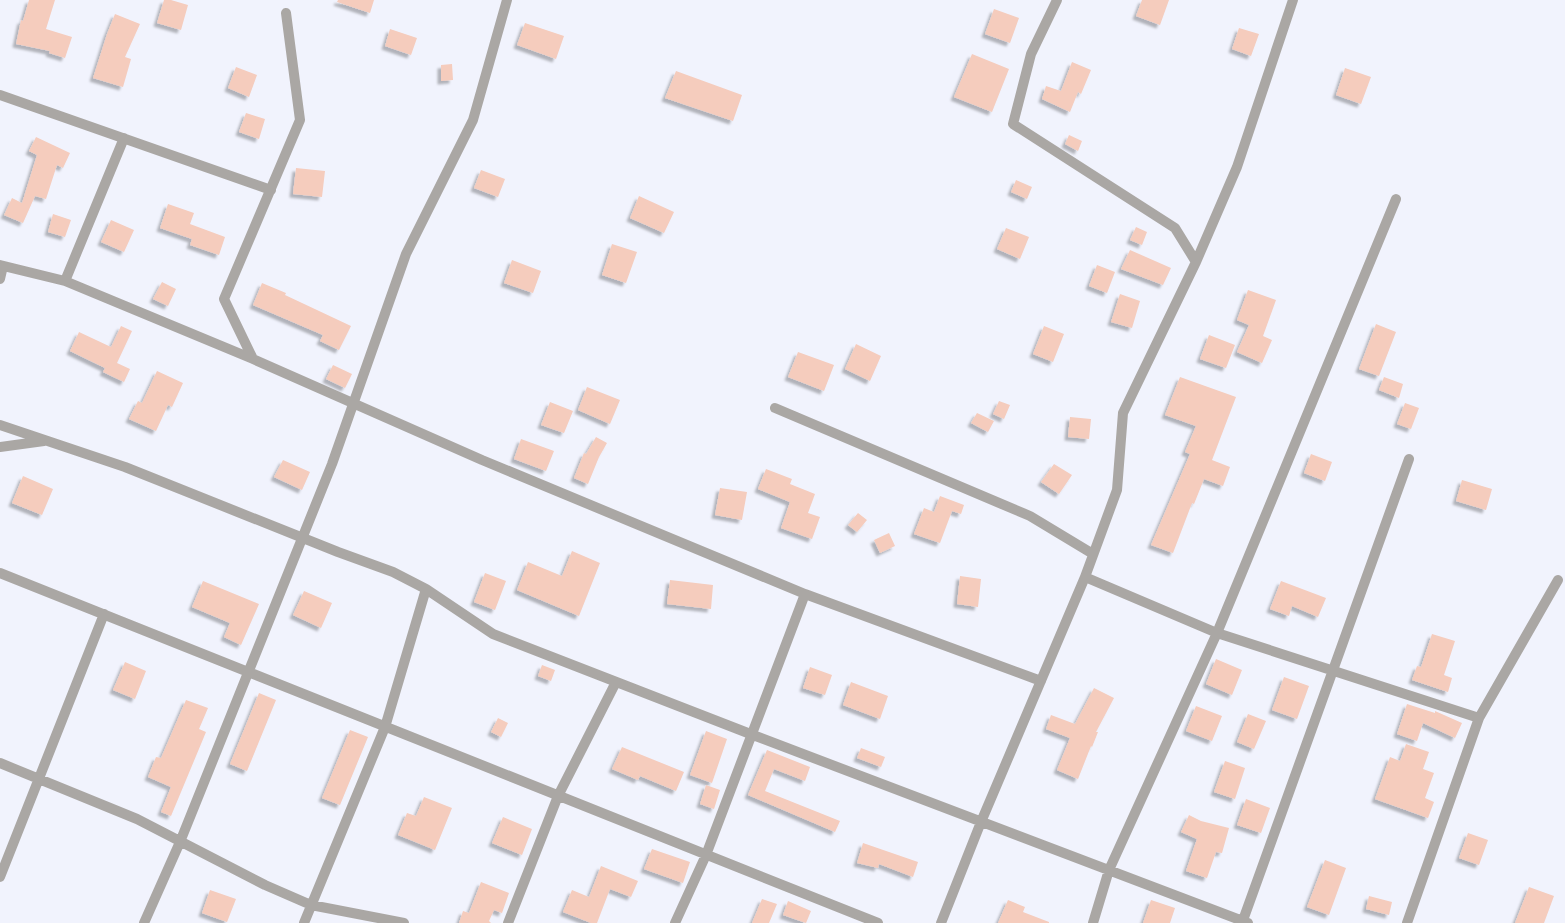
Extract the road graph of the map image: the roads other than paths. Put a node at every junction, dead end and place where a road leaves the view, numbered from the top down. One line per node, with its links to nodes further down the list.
1 (507, 0): 14 (street)
2 (1057, 0): 9 (street)
3 (1293, 0): 9 (street)
4 (286, 14): 7 (street)
5 (0, 95): 6 (street)
6 (124, 138): 7 (street); 12 (street)
7 (271, 190): 13 (street)
8 (1396, 199): 28 (street)
9 (1196, 262): 21 (street)
10 (1, 265): 11 (street); 12 (street)
11 (0, 279)
12 (65, 281): 13 (street)
13 (253, 359): 14 (street)
14 (354, 403): 20 (street); 26 (street)
15 (775, 408): 21 (street)
16 (0, 425): 17 (street)
17 (48, 440): 18 (street); 20 (street)
18 (0, 447)
19 (1409, 459): 29 (street)
20 (302, 537): 25 (street); 30 (street)
21 (1093, 554): 23 (street)
22 (0, 573): 27 (street)
23 (1085, 578): 28 (street); 31 (street)
24 (1558, 580): 33 (street)
25 (426, 589): 32 (street); 34 (street)
26 (805, 594): 31 (street); 35 (street)
27 (104, 614): 30 (street); 37 (street)
28 (1218, 633): 29 (street); 42 (street)
29 (1332, 670): 33 (street); 45 (street)
30 (248, 672): 34 (street); 40 (street)
31 (1041, 681): 39 (street)
32 (616, 682): 35 (street); 38 (street)
33 (1479, 718): 54 (street)
34 (386, 727): 38 (street); 44 (street)
35 (753, 735): 39 (street); 41 (street)
36 (0, 763): 37 (street)
37 (38, 780): 40 (street); 43 (street)
38 (558, 796): 41 (street); 49 (street)
39 (981, 822): 42 (street); 52 (street)
40 (180, 842): 44 (street); 46 (street)
41 (706, 855): 50 (street); 51 (street)
42 (1109, 870): 45 (street); 53 (street)
43 (0, 877)
44 (311, 905): 47 (street); 48 (street)
45 (1244, 922)
46 (144, 923)
47 (304, 923)
48 (404, 923)
49 (508, 923)
50 (675, 923)
51 (878, 923)
52 (941, 923)
53 (1093, 923)
54 (1407, 923)

